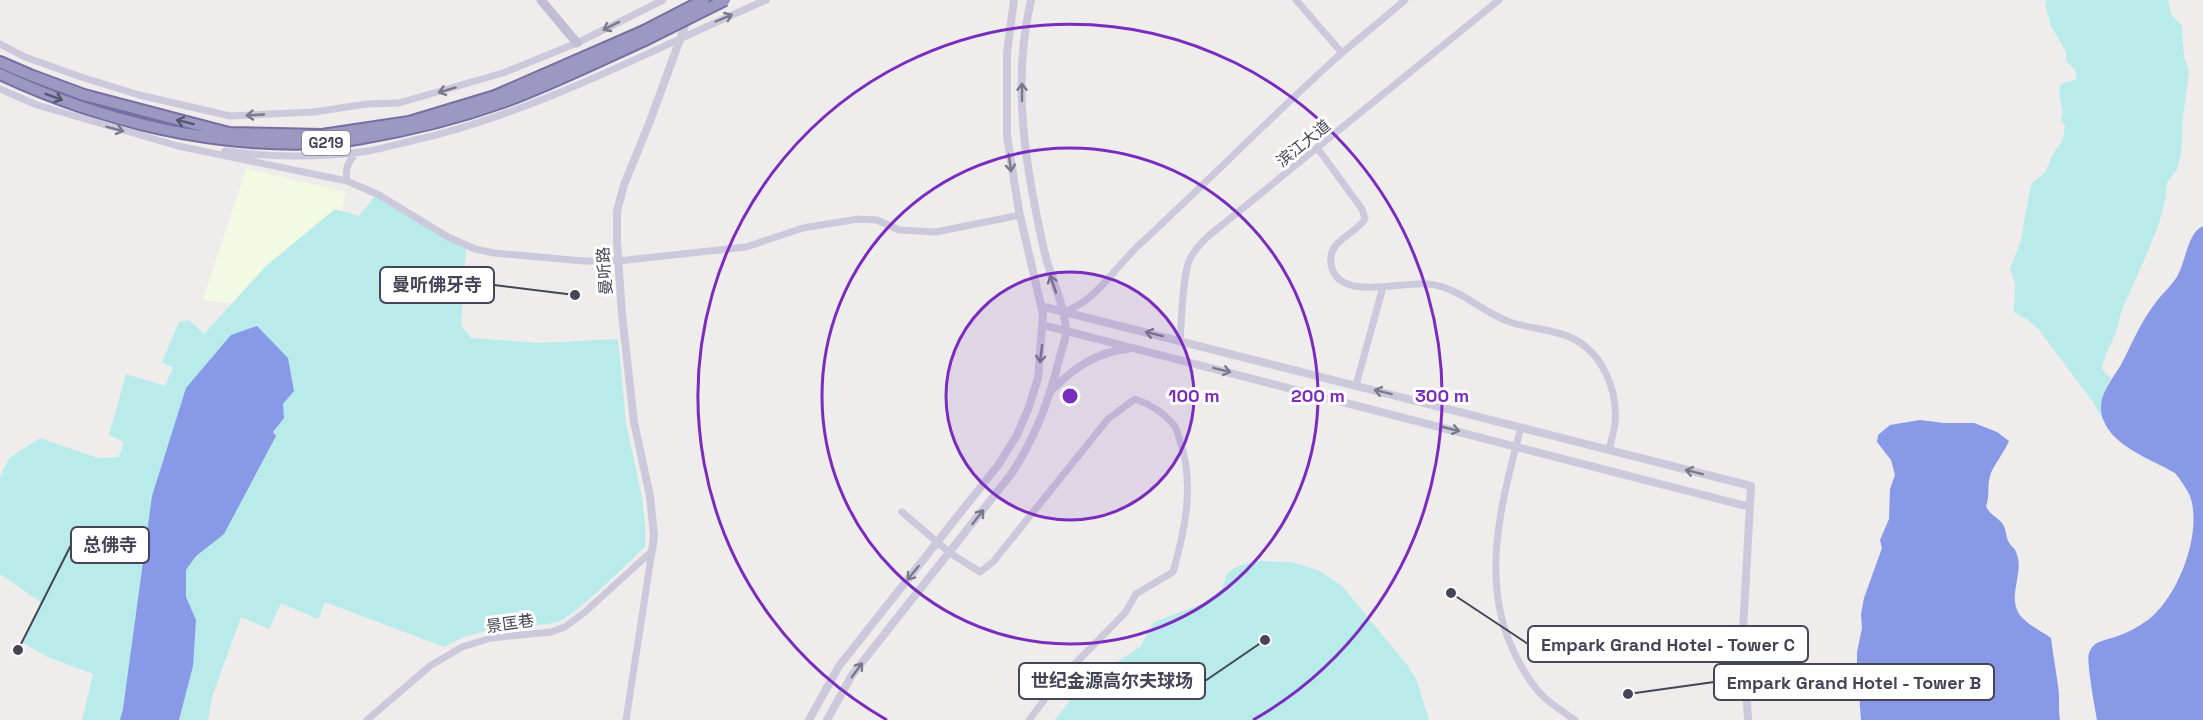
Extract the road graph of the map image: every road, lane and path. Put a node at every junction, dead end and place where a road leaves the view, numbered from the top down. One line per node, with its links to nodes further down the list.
1 (541, 0): 14 (main road)
2 (663, 0): 14 (street, one-way to 14)
3 (694, 0): 13 (street, 曼听路)
4 (704, 0): 12 (highway, G219, bridge)
5 (725, 0): 12 (highway, G219, bridge)
6 (766, 0): 13 (street, one-way to 6)
7 (1014, 0): 25 (street, one-way to 25)
8 (1031, 0): 29 (street, one-way to 8)
9 (1296, 0): 16 (street)
10 (1405, 0): 16 (street)
11 (1499, 0): 22 (street, 滨江大道)
12 (645, 36): 17 (highway, G219, one-way to 17); 20 (highway, G219)
13 (682, 36): 23 (street); 26 (street, 曼听路)
14 (577, 43): 15 (street, one-way to 15)
15 (0, 44)
16 (1342, 53): 29 (street)
17 (0, 62)
18 (0, 74): 20 (highway, G219, one-way to 20)
19 (0, 89): 21 (street, one-way to 21)
20 (181, 132): 21 (street)
21 (178, 146): 23 (street); 24 (street)
22 (1318, 149): 27 (street); 32 (street, 滨江大道)
23 (356, 153): 24 (street)
24 (347, 181): 26 (street)
25 (1020, 215): 26 (street); 28 (street)
26 (618, 261): 42 (street, 曼听路)
27 (1383, 287): 34 (street); 38 (street)
28 (1041, 306): 29 (street); 30 (street)
29 (1063, 312): 31 (street); 32 (street, one-way to 29)
30 (1043, 325): 31 (street); 41 (street, one-way to 41)
31 (1066, 331): 33 (street); 35 (street)
32 (1180, 340): 34 (street)
33 (1134, 348): 35 (street); 37 (street, one-way to 37)
34 (1356, 385): 36 (street, one-way to 34)
35 (1051, 390): 43 (street, one-way to 35)
36 (1521, 428): 37 (street); 38 (street)
37 (1516, 446): 39 (street); 49 (street)
38 (1609, 450): 39 (street, one-way to 38)
39 (1750, 507): 50 (street)
40 (902, 512): 41 (street)
41 (938, 543): 43 (street); 46 (street, one-way to 46)
42 (652, 551): 44 (street, 景匡巷); 45 (street)
43 (950, 553): 47 (street, one-way to 43); 48 (street)
44 (367, 720)
45 (626, 720)
46 (808, 720)
47 (827, 720)
48 (1029, 720)
49 (1575, 720)
50 (1748, 720)

